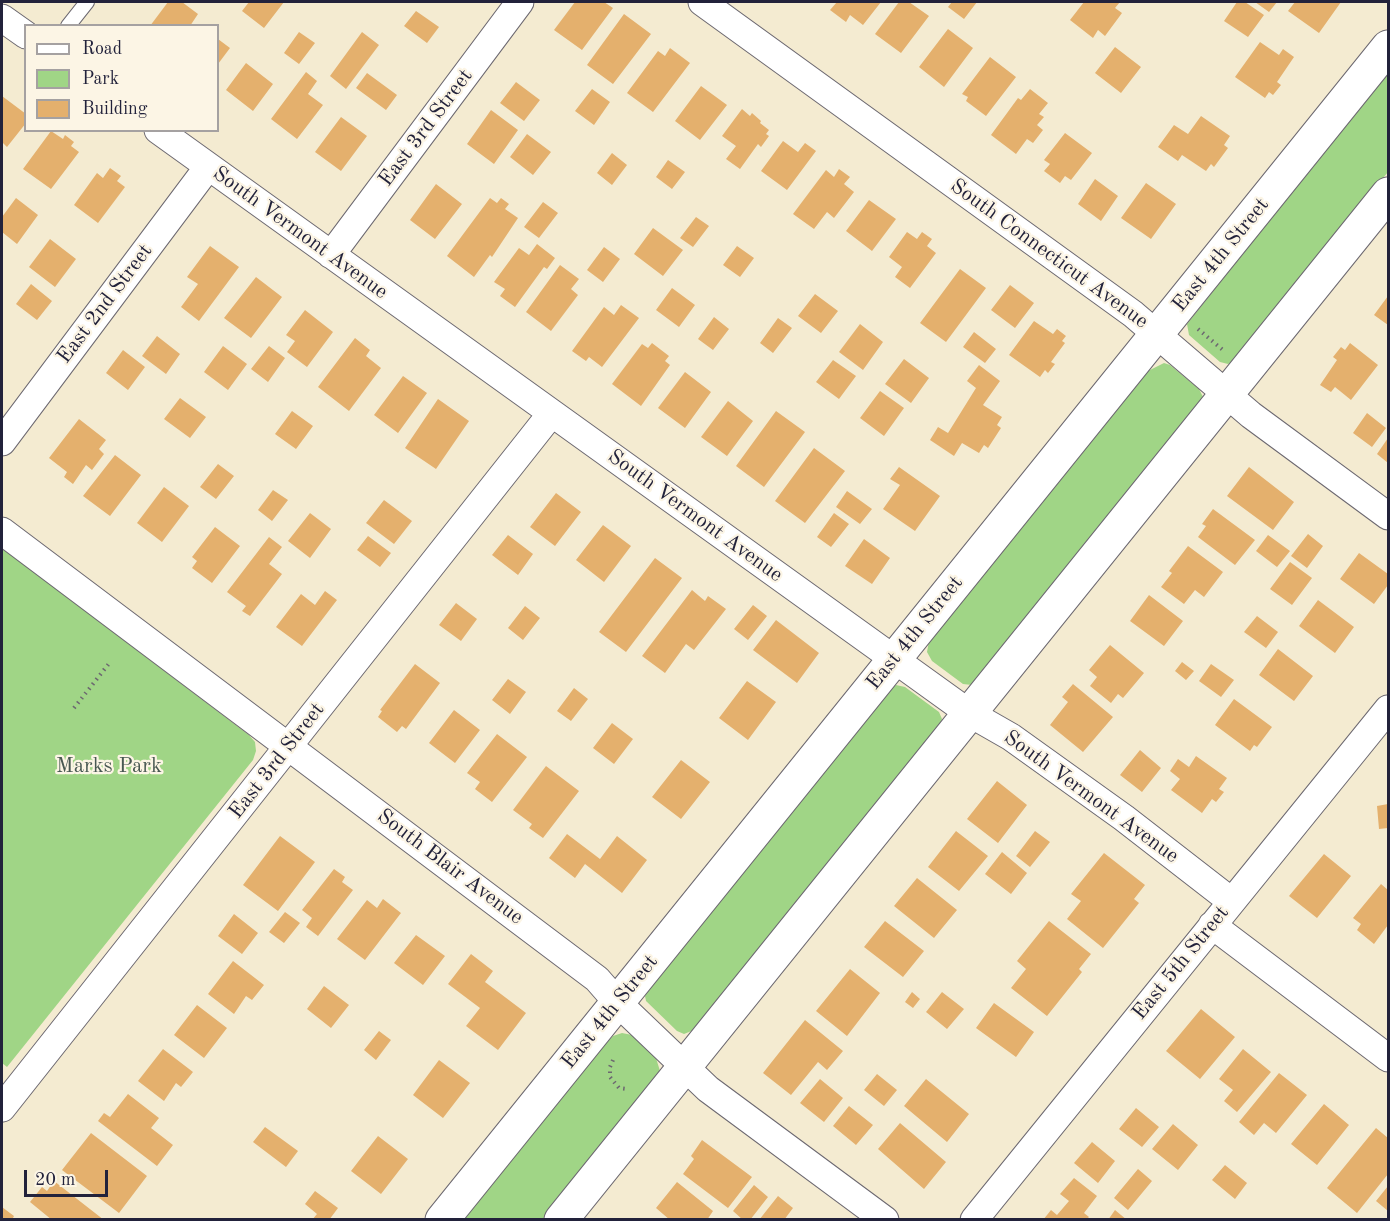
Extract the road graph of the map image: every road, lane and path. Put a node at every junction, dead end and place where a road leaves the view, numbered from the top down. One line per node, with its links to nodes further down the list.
1 (87, 2): 5 (lane)
2 (520, 2): 11 (street, East 3rd Street)
3 (702, 2): 13 (street, South Connecticut Avenue)
4 (2, 18): 6 (street)
5 (70, 24)
6 (24, 34)
7 (1389, 47): 13 (street, East 4th Street)
8 (161, 132): 9 (street, South Vermont Avenue)
9 (208, 167): 11 (street, South Vermont Avenue); 17 (street, East 2nd Street)
10 (1389, 194): 15 (street)
11 (331, 255): 16 (street, South Vermont Avenue)
12 (1196, 328): 14 (path)
13 (1157, 334): 15 (street, South Connecticut Avenue); 20 (street, East 4th Street)
14 (1228, 354)
15 (1227, 393): 18 (street, South Connecticut Avenue); 24 (street)
16 (552, 414): 20 (street, South Vermont Avenue); 25 (street, East 3rd Street)
17 (2, 442)
18 (1389, 516)
19 (2, 531): 25 (street, South Blair Avenue)
20 (894, 659): 24 (street, South Vermont Avenue); 28 (street, East 4th Street)
21 (111, 661): 22 (path)
22 (74, 708)
23 (1389, 709): 26 (street, East 5th Street)
24 (969, 713): 26 (street, South Vermont Avenue); 31 (street)
25 (289, 746): 28 (street, South Blair Avenue); 33 (street, East 3rd Street)
26 (1231, 901): 27 (street, East 5th Street)
27 (1212, 925): 30 (street); 37 (street, East 5th Street)
28 (618, 1002): 31 (street, South Blair Avenue); 34 (street, East 4th Street)
29 (618, 1053): 32 (path)
30 (1389, 1058)
31 (684, 1067): 35 (street); 36 (street, South Blair Avenue)
32 (631, 1089)
33 (2, 1108)
34 (442, 1220)
35 (561, 1220)
36 (885, 1220)
37 (974, 1220)

